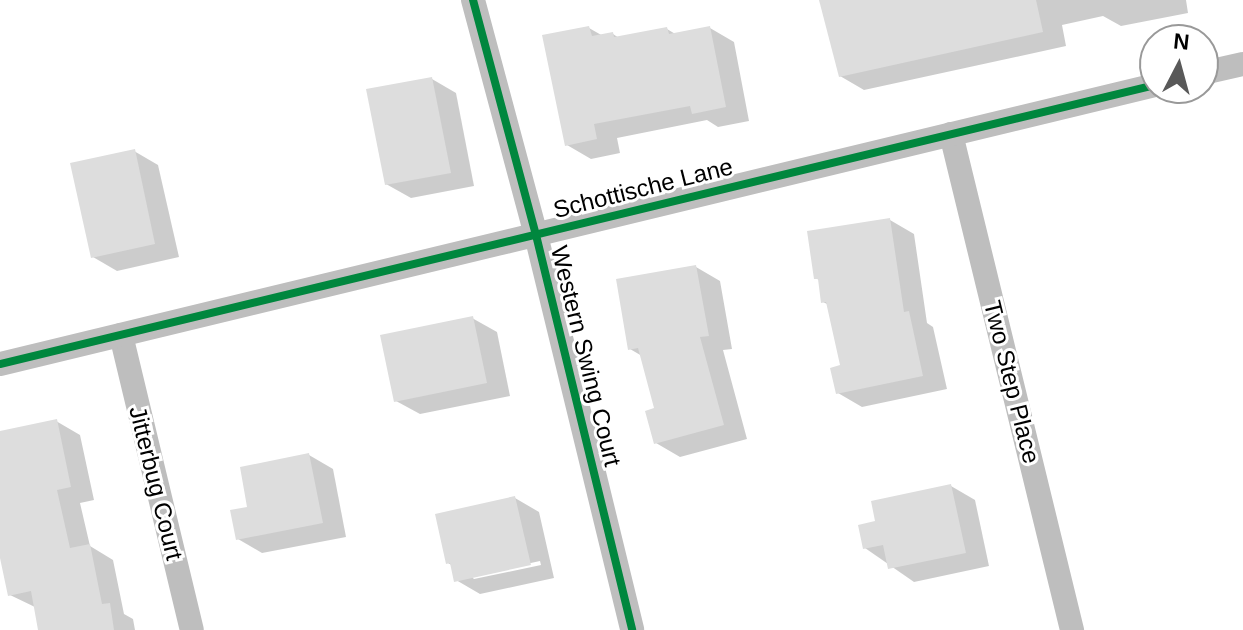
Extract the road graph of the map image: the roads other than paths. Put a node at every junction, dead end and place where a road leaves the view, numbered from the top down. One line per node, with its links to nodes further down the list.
1 (473, 0): 6 (street, Western Swing Court)
2 (1243, 64): 3 (street)
3 (1219, 69)
4 (1139, 89): 5 (street, Schottische Lane)
5 (951, 134): 6 (street, Schottische Lane); 11 (street, Two Step Place)
6 (536, 235): 7 (street, Schottische Lane); 10 (street, Western Swing Court)
7 (121, 335): 8 (street, Schottische Lane); 9 (street, Jitterbug Court)
8 (0, 364)
9 (192, 630)
10 (632, 630)
11 (1072, 630)

